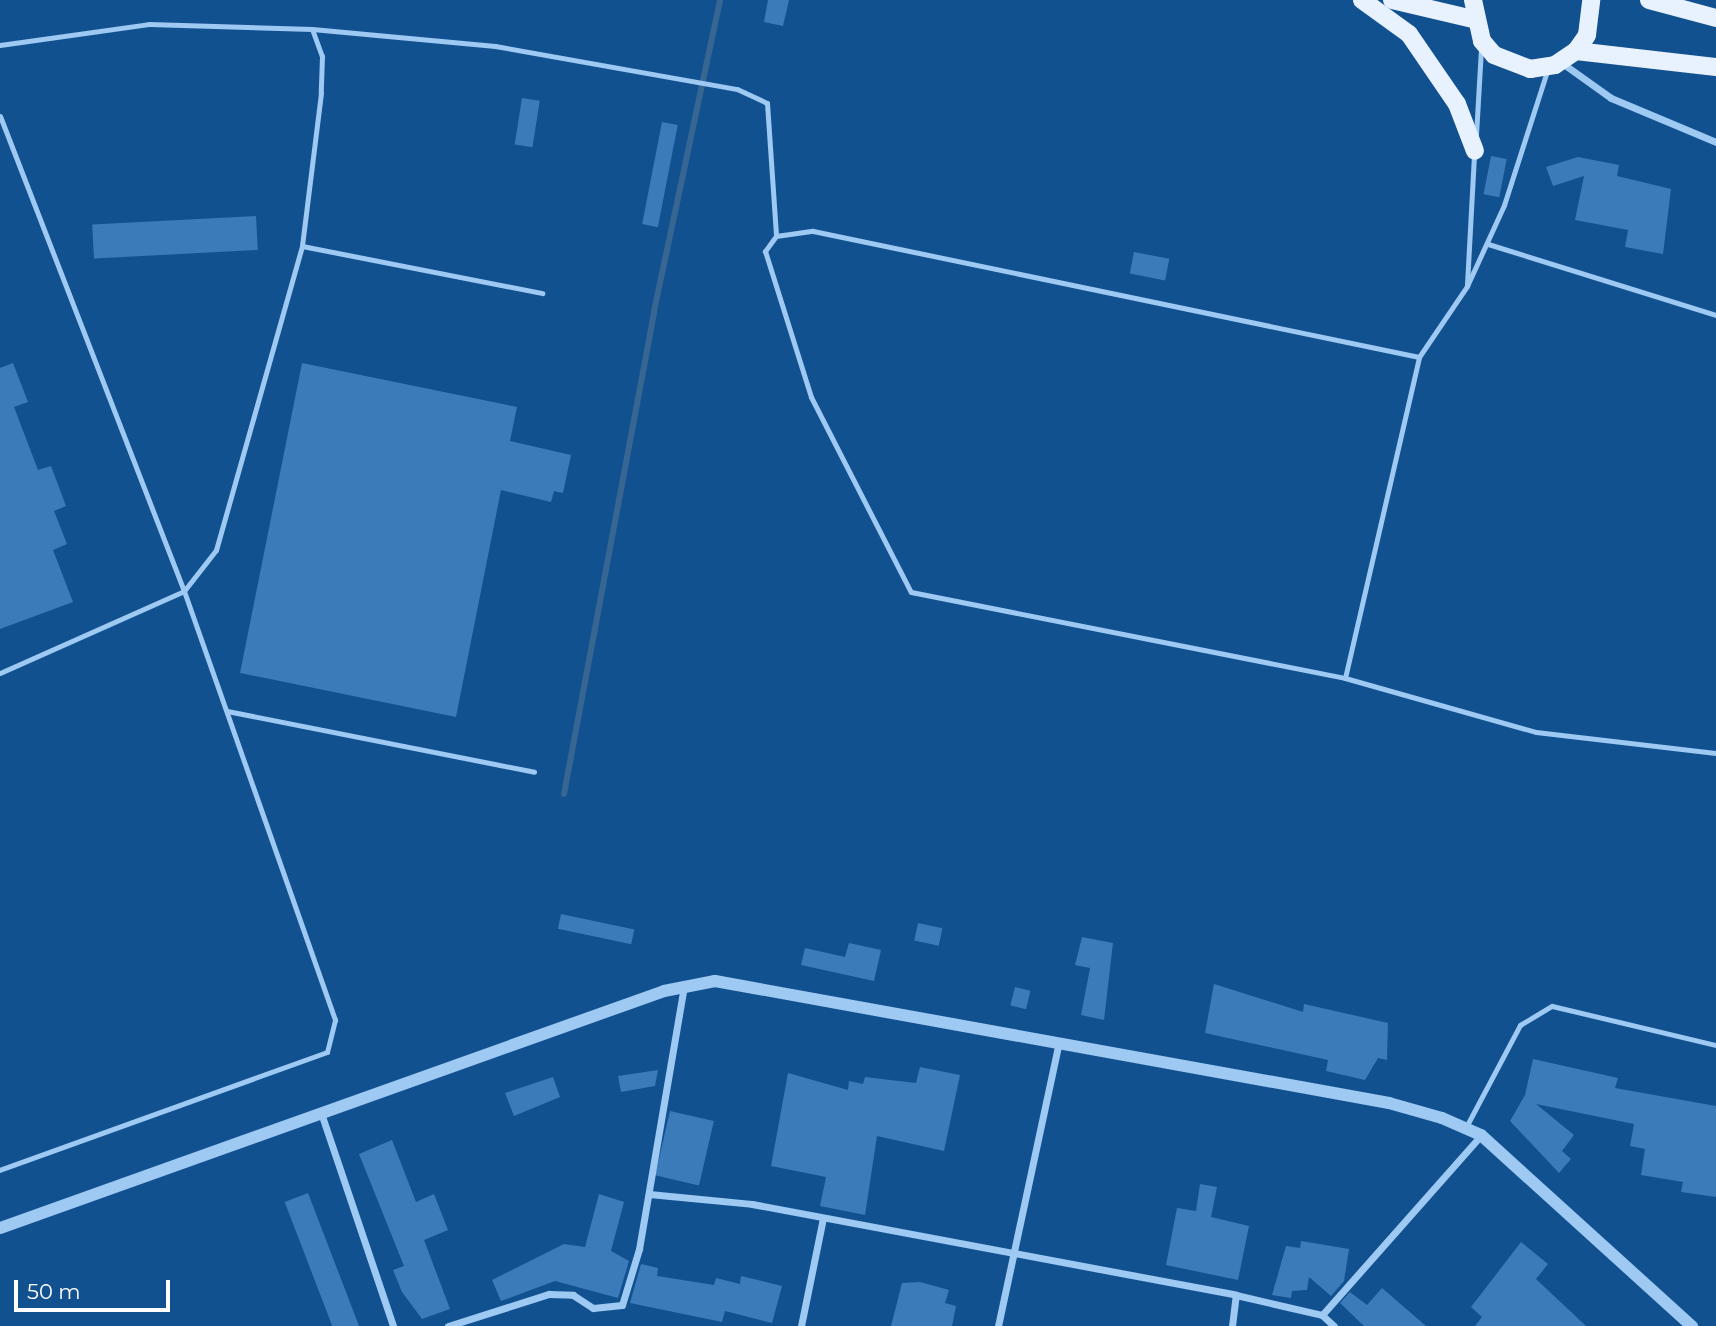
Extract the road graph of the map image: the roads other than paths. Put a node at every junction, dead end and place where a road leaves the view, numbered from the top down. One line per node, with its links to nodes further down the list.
1 (1362, 0): 16 (main road)
2 (1392, 0): 7 (main road)
3 (1473, 0): 7 (main road)
4 (1591, 0): 11 (main road)
5 (1649, 0): 6 (main road)
6 (1716, 18)
7 (1473, 19): 9 (main road)
8 (312, 29): 10 (lane); 17 (lane); 19 (lane)
9 (1482, 41): 12 (main road); 16 (lane)
10 (0, 46)
11 (1576, 51): 12 (main road); 13 (main road)
12 (1554, 65): 15 (street); 18 (lane)
13 (1716, 67)
14 (0, 116): 24 (lane)
15 (1716, 142)
16 (1475, 151): 20 (lane)
17 (776, 236): 23 (lane); 26 (lane)
18 (1488, 244): 20 (lane); 22 (lane)
19 (302, 246): 21 (lane); 24 (lane)
20 (1467, 286): 23 (lane)
21 (542, 293)
22 (1716, 315)
23 (1419, 357): 26 (lane)
24 (184, 591): 25 (lane); 27 (lane)
25 (0, 673)
26 (1345, 678): 28 (lane)
27 (227, 711): 29 (lane); 36 (lane)
28 (1716, 754)
29 (534, 772)
30 (684, 987): 31 (street); 33 (street); 37 (street)
31 (1059, 1041): 34 (street); 40 (street)
32 (1716, 1045): 34 (lane)
33 (321, 1113): 39 (street); 43 (street)
34 (1465, 1128): 35 (street)
35 (1481, 1135): 42 (street); 49 (street)
36 (0, 1170)
37 (649, 1194): 38 (street); 44 (street)
38 (823, 1218): 40 (street); 45 (street)
39 (0, 1228)
40 (1013, 1255): 41 (street); 46 (street)
41 (1237, 1295): 42 (street); 47 (street)
42 (1322, 1315): 48 (street)
43 (393, 1326)
44 (449, 1326)
45 (801, 1326)
46 (998, 1326)
47 (1232, 1326)
48 (1334, 1326)
49 (1692, 1326)

